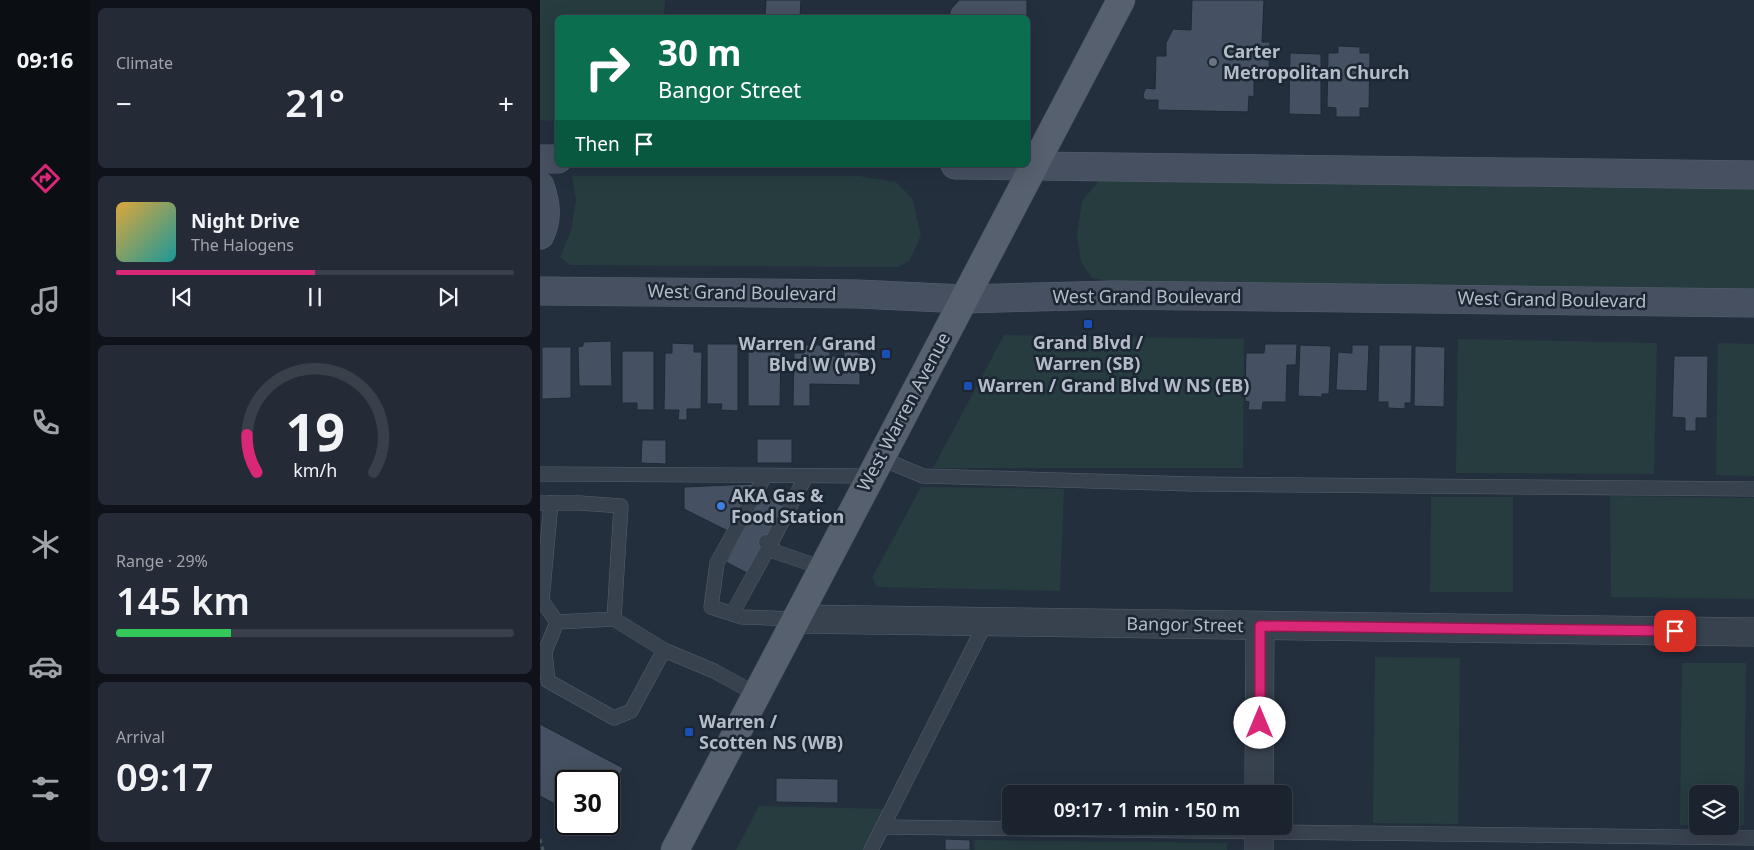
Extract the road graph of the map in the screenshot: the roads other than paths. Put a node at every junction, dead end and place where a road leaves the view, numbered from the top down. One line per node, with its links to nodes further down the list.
1 (1121, 0): 5 (main road, West Warren Avenue)
2 (540, 159): 3 (main road)
3 (555, 159)
4 (1030, 166): 5 (main road)
5 (1034, 166): 6 (main road); 10 (main road, West Warren Avenue)
6 (1754, 175)
7 (540, 186): 8 (main road)
8 (540, 235)
9 (540, 290): 10 (main road, West Grand Boulevard)
10 (964, 299): 11 (main road, West Grand Boulevard); 12 (main road, West Warren Avenue)
11 (1754, 303)
12 (875, 467): 15 (lane); 16 (lane); 19 (main road, West Warren Avenue)
13 (540, 474): 14 (lane)
14 (765, 476): 15 (lane); 20 (lane)
15 (806, 476): 18 (lane)
16 (1754, 489)
17 (546, 503): 22 (lane); 23 (lane)
18 (768, 544): 19 (lane); 20 (lane)
19 (823, 568): 21 (main road, West Warren Avenue)
20 (732, 614): 21 (lane)
21 (796, 619): 24 (street, Bangor Street); 28 (main road, West Warren Avenue)
22 (614, 620): 23 (lane); 27 (lane)
23 (557, 622): 27 (lane)
24 (986, 622): 25 (street, Bangor Street); 30 (lane)
25 (1260, 626): 26 (street, Bangor Street); 29 (street)
26 (1754, 632)
27 (664, 650): 28 (lane)
28 (756, 694): 33 (main road, West Warren Avenue)
29 (1259, 785)
30 (883, 827): 31 (lane); 34 (lane)
31 (1259, 836): 32 (lane)
32 (1754, 838)
33 (675, 850)
34 (871, 850)

